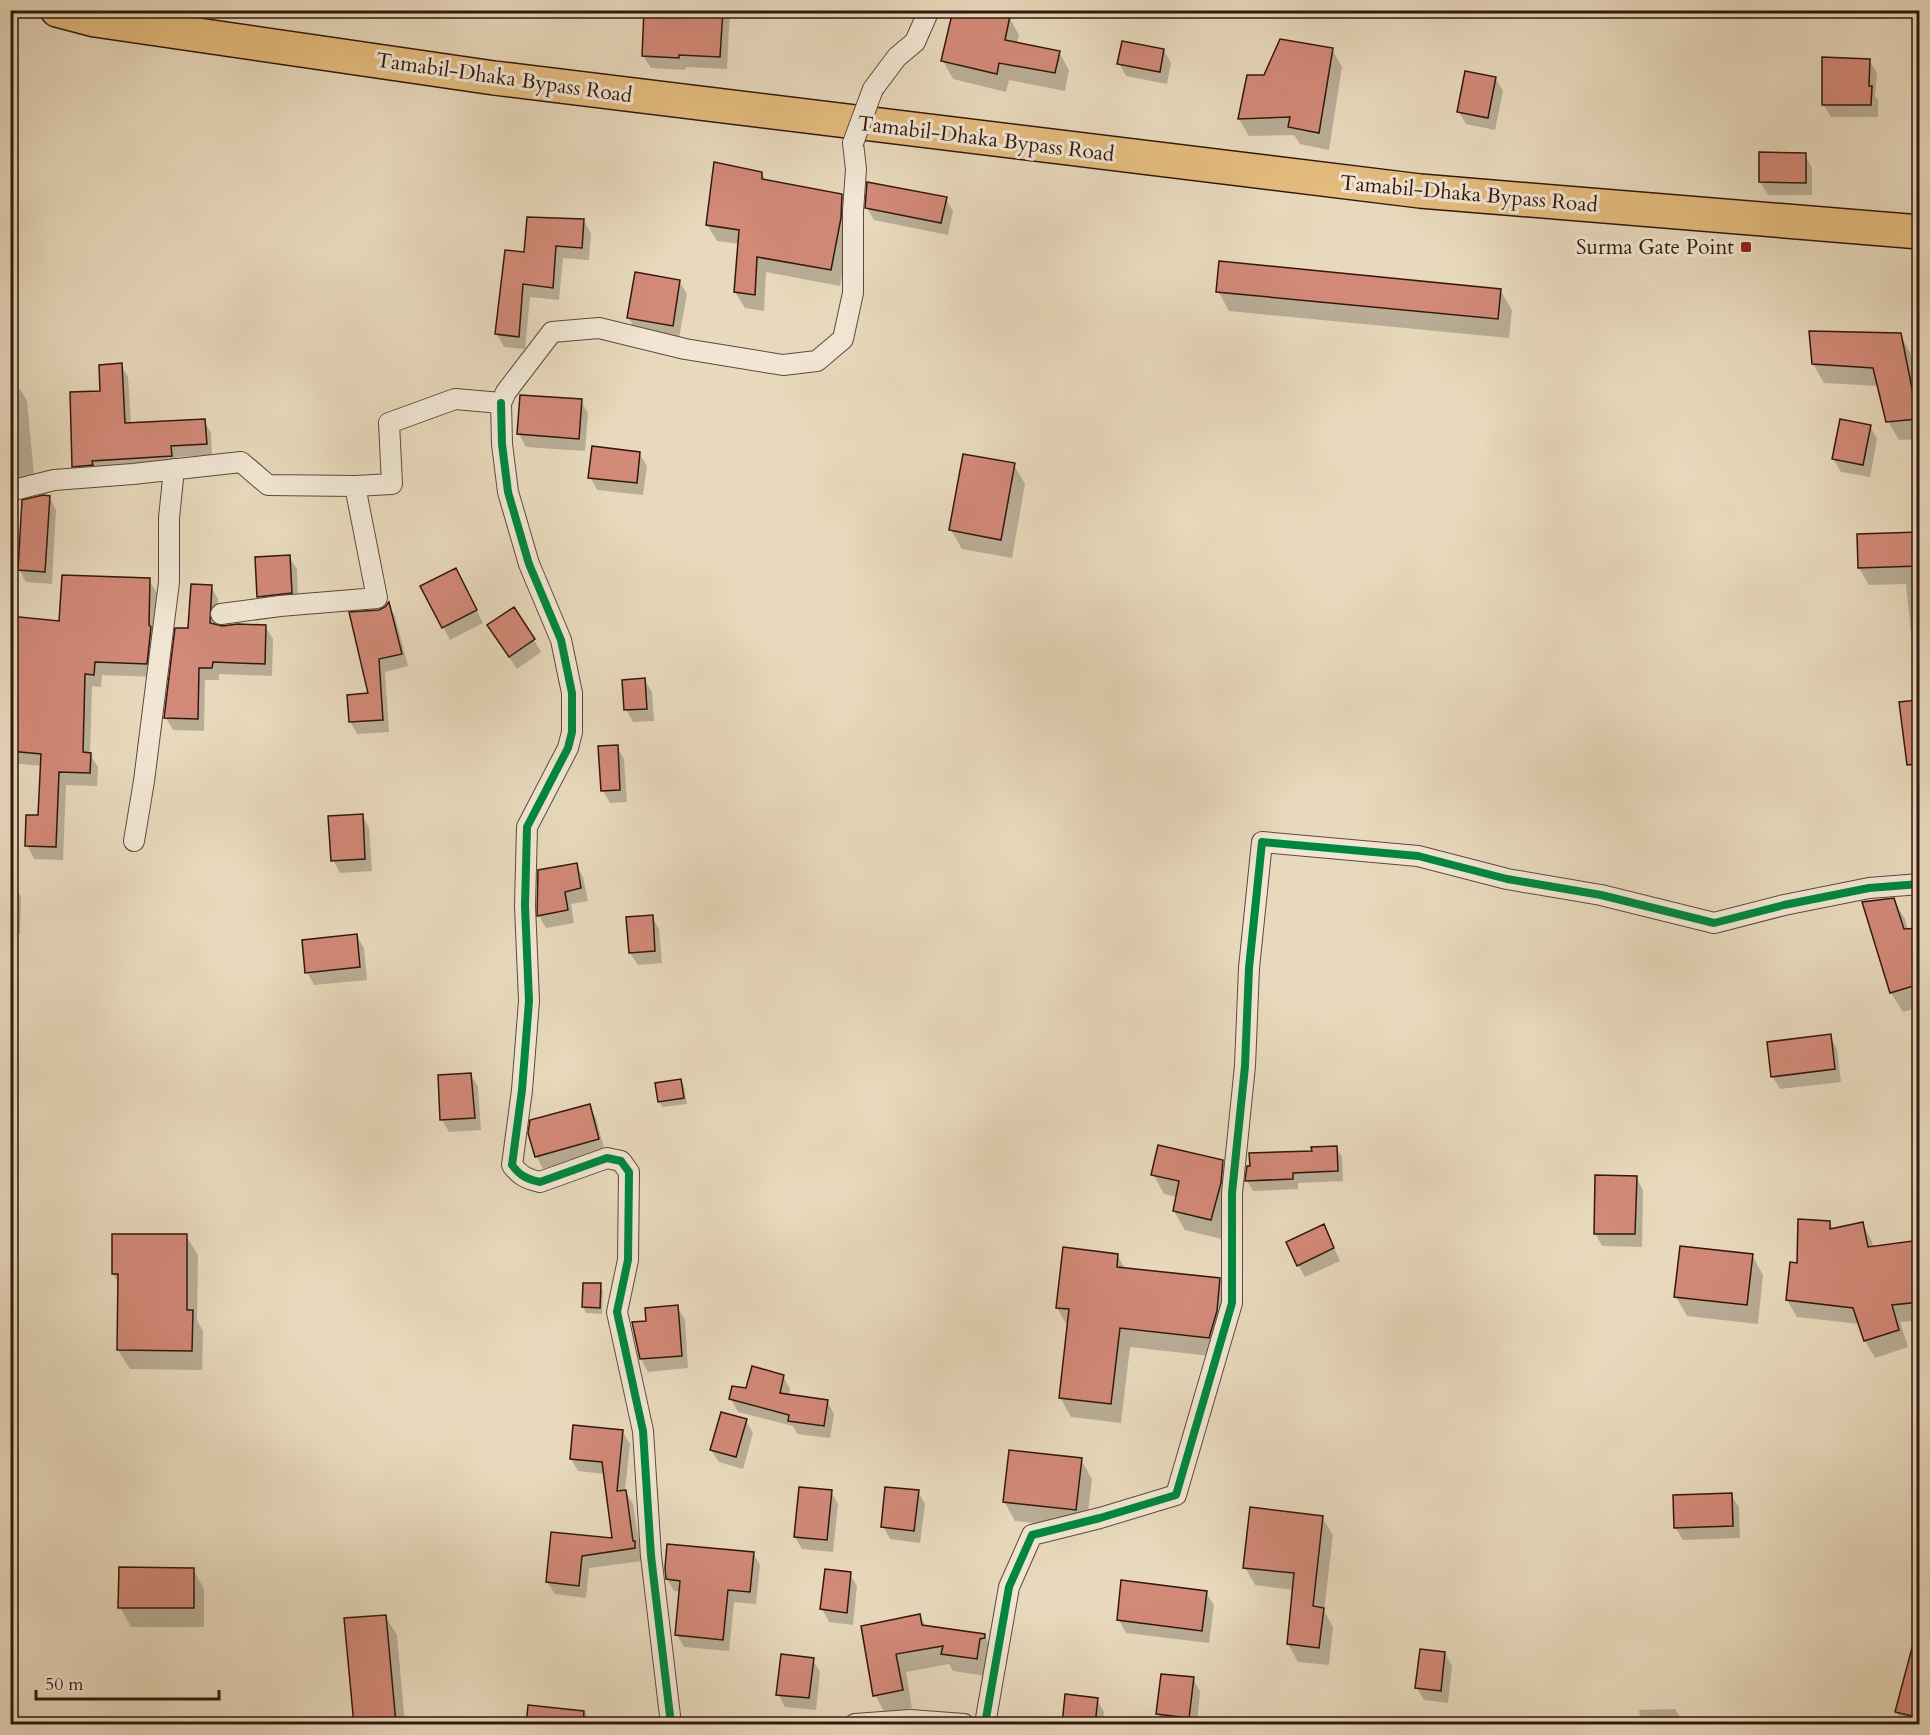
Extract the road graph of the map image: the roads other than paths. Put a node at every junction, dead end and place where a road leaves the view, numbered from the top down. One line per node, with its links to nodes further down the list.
1 (57, 10): 3 (highway, Tamabil-Dhaka Bypass Road)
2 (929, 10): 4 (street, bridge)
3 (1920, 232)
4 (501, 403): 6 (street); 12 (street)
5 (174, 470): 6 (street); 7 (street); 9 (street)
6 (355, 486): 8 (street)
7 (10, 491)
8 (221, 614)
9 (134, 841)
10 (1920, 884): 15 (street)
11 (910, 1722): 13 (street); 14 (street)
12 (671, 1725)
13 (855, 1725)
14 (964, 1725)
15 (985, 1725)

